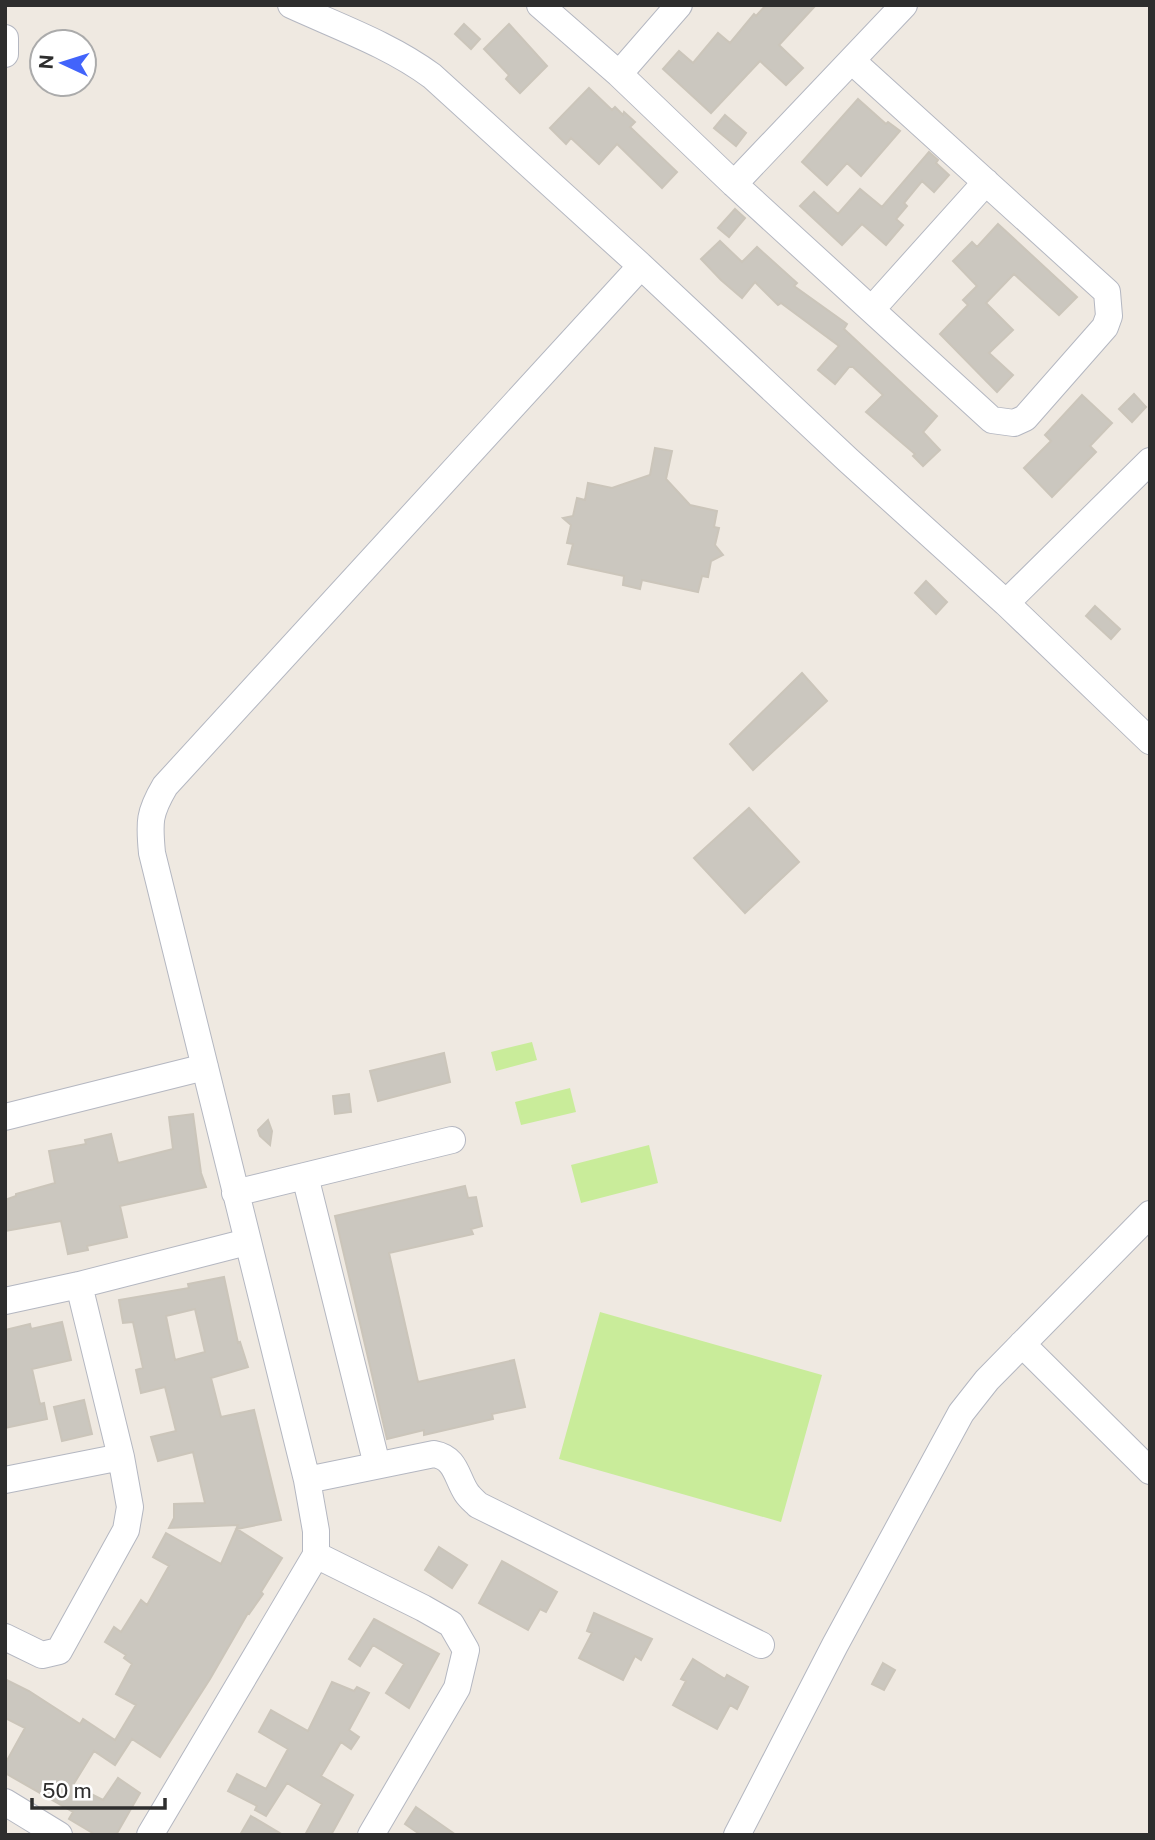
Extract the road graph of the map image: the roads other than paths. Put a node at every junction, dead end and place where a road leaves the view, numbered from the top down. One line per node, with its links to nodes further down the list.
1 (291, 5): 11 (street)
2 (540, 5): 8 (street)
3 (679, 5): 8 (street)
4 (904, 5): 7 (street)
5 (5, 38): 6 (street)
6 (5, 54)
7 (852, 61): 9 (street); 10 (street)
8 (619, 74): 10 (street)
9 (986, 182): 12 (street); 12 (street)
10 (734, 184): 12 (street)
11 (641, 266): 14 (street); 16 (street)
12 (872, 309)
13 (1150, 461): 14 (street)
14 (1006, 603): 15 (street)
15 (1150, 741)
16 (205, 1067): 17 (street); 20 (street)
17 (5, 1117)
18 (452, 1140): 19 (street)
19 (305, 1176): 20 (street); 27 (street)
20 (235, 1193): 22 (street)
21 (1150, 1214): 25 (street)
22 (247, 1242): 23 (street); 30 (street)
23 (79, 1285): 24 (street); 26 (street)
24 (5, 1301)
25 (1022, 1344): 28 (street); 38 (street)
26 (121, 1457): 29 (street); 32 (street)
27 (377, 1465): 30 (street); 33 (street)
28 (1150, 1471)
29 (5, 1480)
30 (307, 1480): 31 (street)
31 (316, 1555): 36 (street); 37 (street)
32 (5, 1637)
33 (761, 1644)
34 (5, 1802): 35 (street)
35 (59, 1835)
36 (150, 1835)
37 (371, 1835)
38 (737, 1835)

